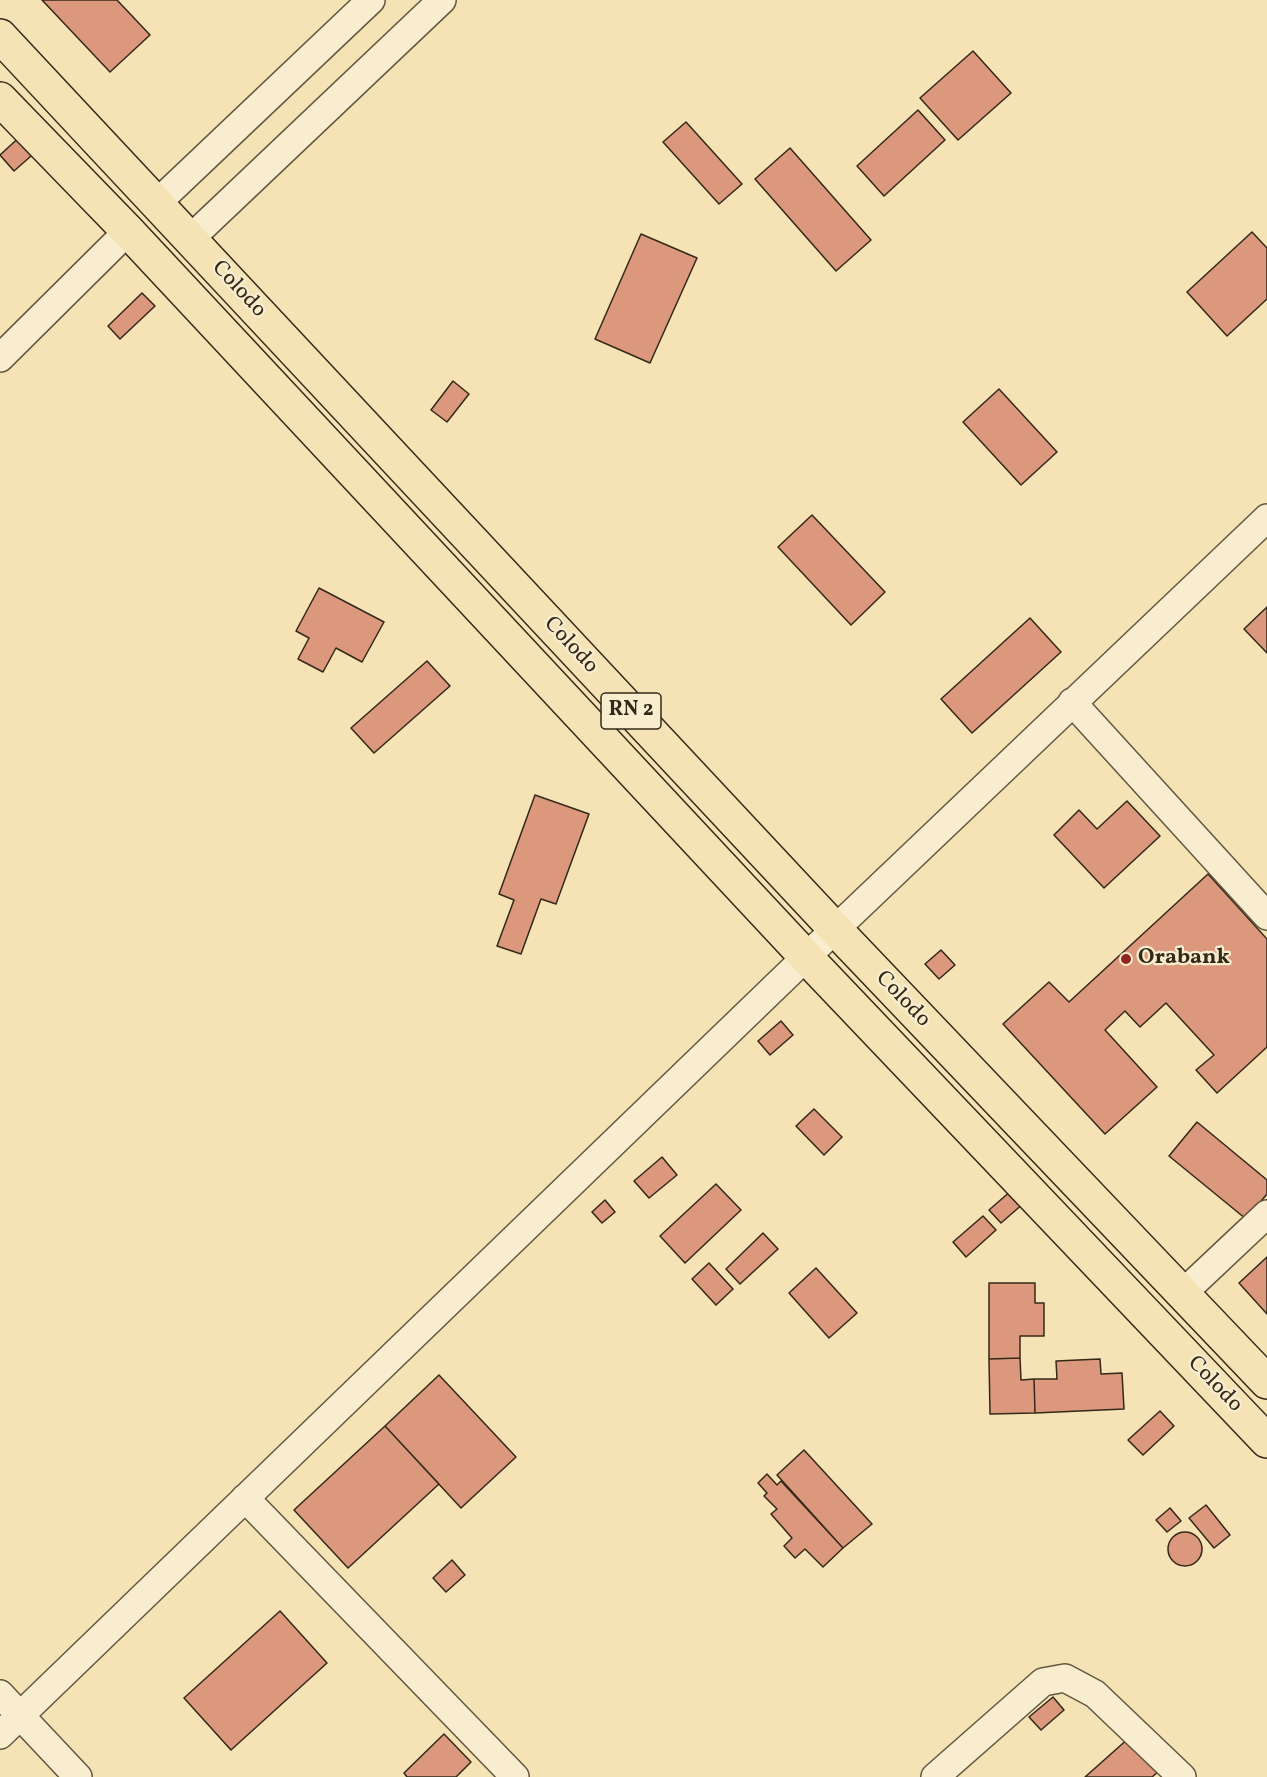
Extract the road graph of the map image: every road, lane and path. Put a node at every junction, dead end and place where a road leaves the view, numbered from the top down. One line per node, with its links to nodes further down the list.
1 (371, 0): 5 (street)
2 (442, 0): 7 (street)
3 (0, 36): 5 (main road, Colodo / RN 2)
4 (0, 99): 6 (main road, Colodo / RN 2)
5 (156, 204): 7 (main road, Colodo / RN 2)
6 (128, 231): 8 (street); 13 (main road, Colodo / RN 2)
7 (190, 238): 12 (main road, Colodo / RN 2)
8 (0, 358)
9 (1267, 518): 10 (street)
10 (1072, 702): 11 (street); 12 (street)
11 (1267, 916)
12 (835, 929): 13 (street); 15 (main road, Colodo / RN 2)
13 (806, 957): 17 (main road, Colodo / RN 2); 18 (street)
14 (1267, 1214): 15 (street)
15 (1182, 1294): 16 (main road, Colodo / RN 2)
16 (1267, 1382)
17 (1267, 1441)
18 (245, 1498): 20 (street); 23 (street)
19 (0, 1694): 20 (street)
20 (20, 1715): 21 (street); 22 (street)
21 (0, 1735)
22 (78, 1777)
23 (515, 1777)
24 (934, 1777): 25 (street)
25 (1182, 1777)

